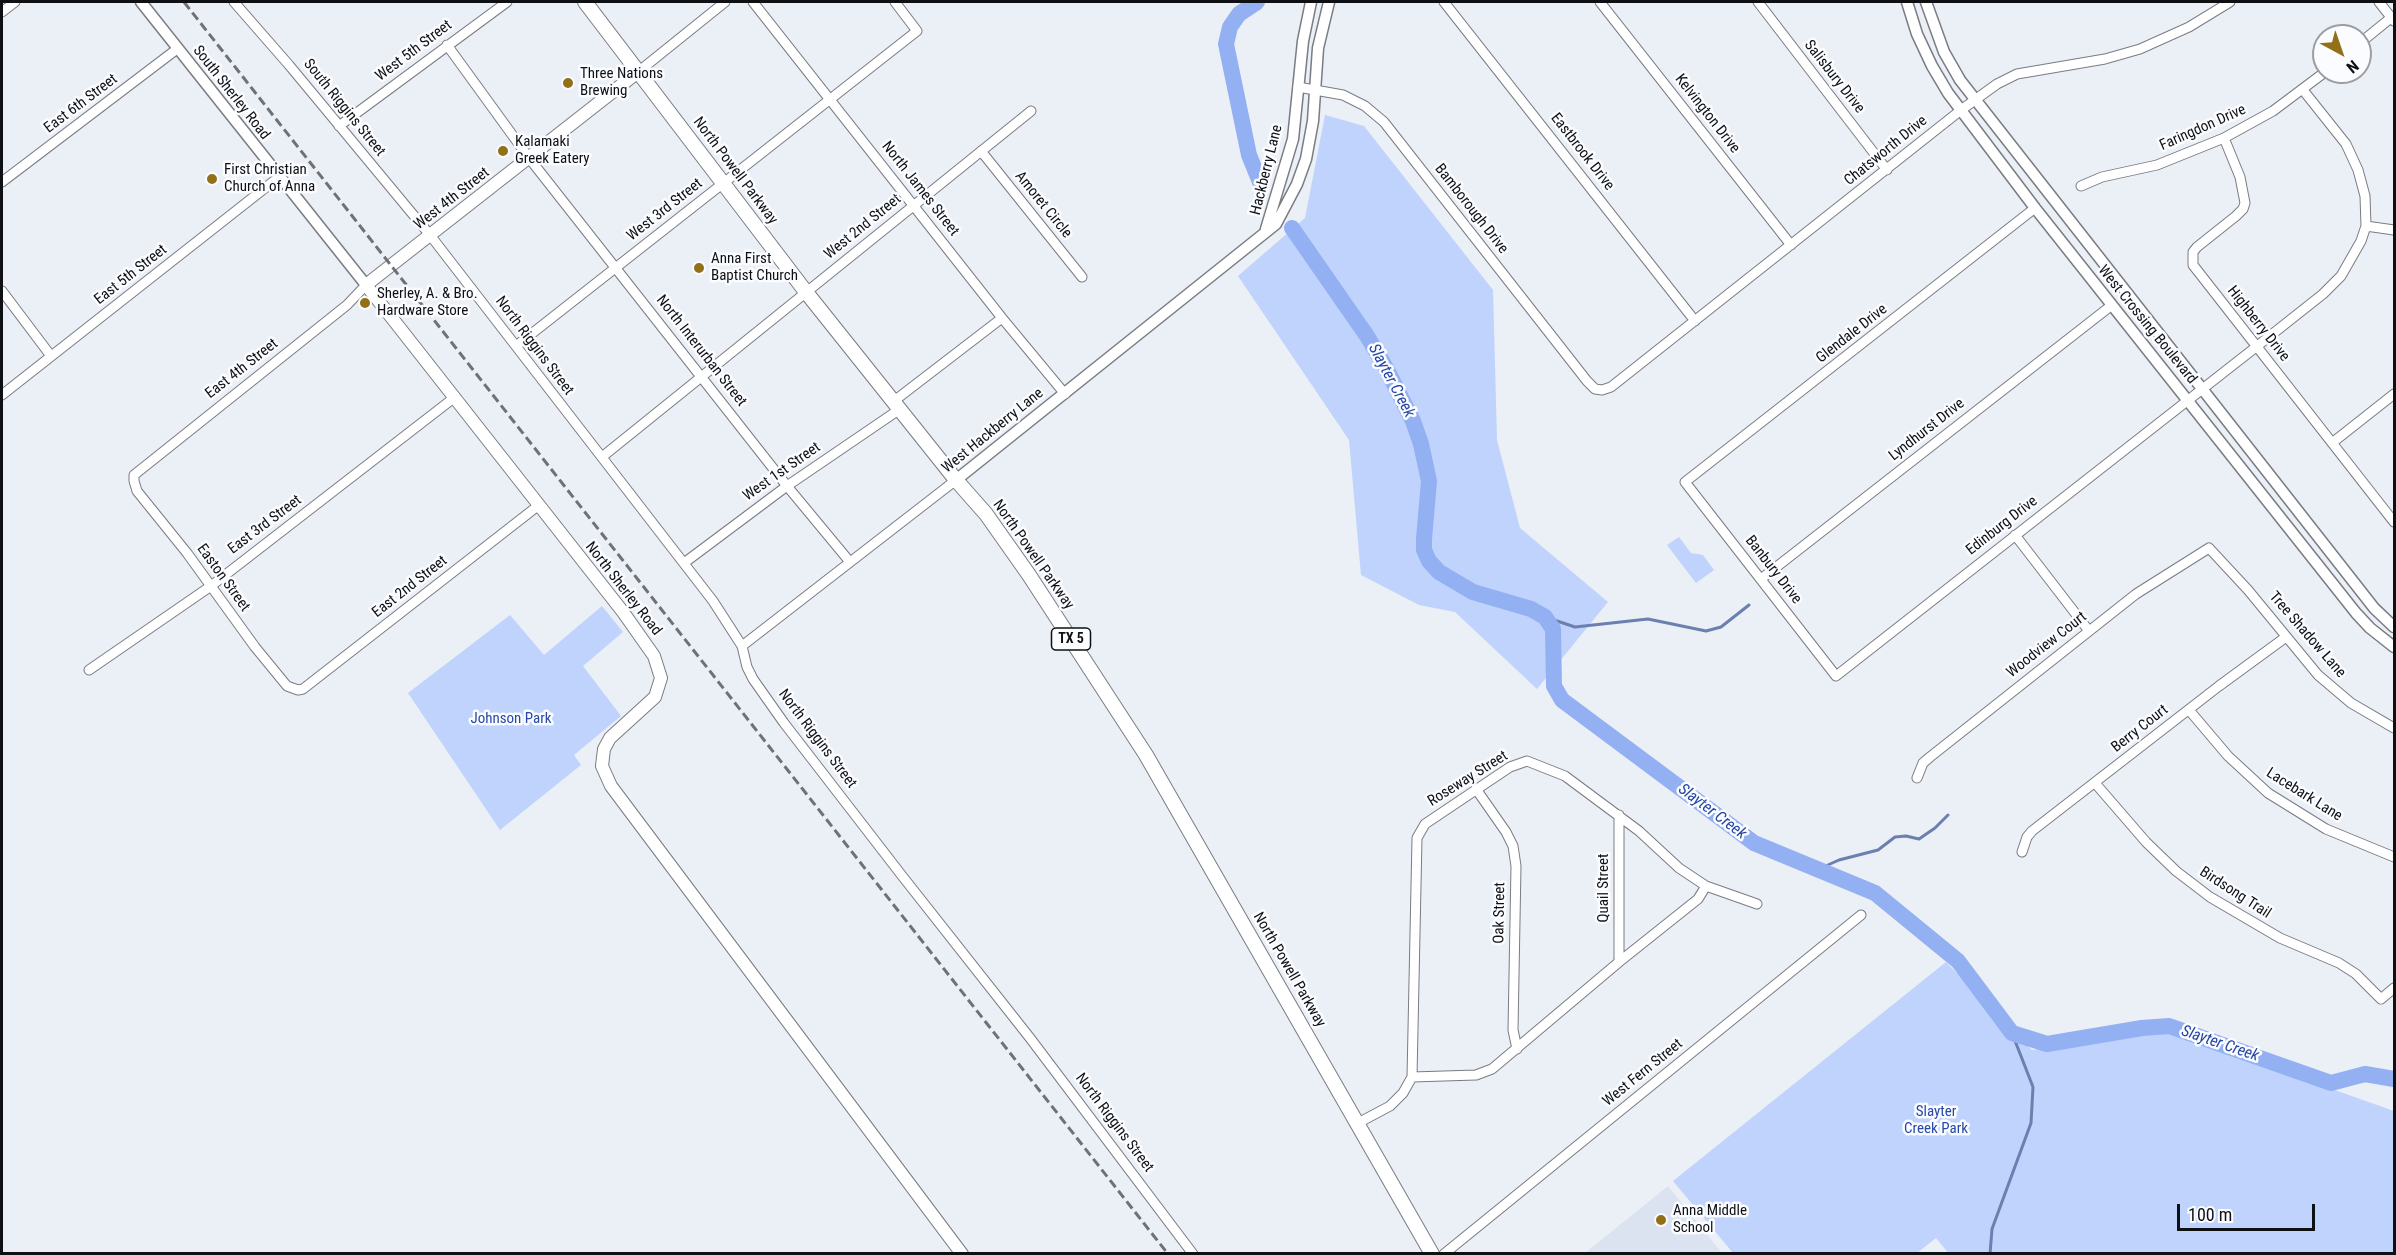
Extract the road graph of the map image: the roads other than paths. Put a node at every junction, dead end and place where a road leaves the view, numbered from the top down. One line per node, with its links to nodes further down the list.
1 (15, 2): 18 (street)
2 (141, 2): 22 (street, South Sherley Road)
3 (234, 2): 32 (street, South Riggins Street)
4 (507, 2): 21 (street, West 5th Street)
5 (585, 2): 23 (main road, TX 5)
6 (725, 2): 23 (street, West 4th Street)
7 (753, 2): 28 (street, North James Street)
8 (895, 2): 28 (street, West 3rd Street)
9 (1311, 2): 25 (street, Hackberry Lane)
10 (1329, 2): 26 (street, Hackberry Lane)
11 (1444, 2): 55 (street, Eastbrook Drive)
12 (1600, 2): 47 (street, Kelvington Drive)
13 (1758, 2): 36 (street, Salisbury Drive)
14 (1907, 2): 30 (street, West Crossing Boulevard)
15 (1926, 2): 29 (street, West Crossing Boulevard)
16 (2230, 2): 29 (street, Chatsworth Drive)
17 (2379, 2): 19 (street)
18 (2, 12)
19 (2393, 19): 20 (street)
20 (2372, 35)
21 (447, 45): 32 (street, West 5th Street); 35 (street, North Interurban Street)
22 (177, 48): 37 (street, South Sherley Road); 38 (street, East 6th Street)
23 (638, 72): 35 (main road, West 4th Street); 39 (main road, North Powell Parkway / TX 5)
24 (2312, 83): 27 (street, Faringdon Drive)
25 (1298, 87): 26 (street, Bamborough Drive); 46 (street, Hackberry Lane)
26 (1315, 89): 46 (street, Hackberry Lane); 60 (street, Bamborough Drive)
27 (2303, 90): 33 (street, Faringdon Drive); 43 (street)
28 (830, 99): 39 (street, West 3rd Street); 41 (street, North James Street)
29 (1975, 99): 30 (street, Chatsworth Drive); 61 (street, West Crossing Boulevard)
30 (1961, 110): 36 (street, Chatsworth Drive); 42 (street, West Crossing Boulevard)
31 (1031, 111): 34 (street, West 2nd Street)
32 (339, 126): 45 (street, South Riggins Street)
33 (2224, 138): 40 (street, Faringdon Drive); 57 (street, Highberry Drive)
34 (981, 151): 41 (street, West 2nd Street); 49 (street, Amoret Circle)
35 (529, 158): 45 (main road, West 4th Street); 48 (street, North Interurban Street)
36 (1887, 170): 47 (street, Chatsworth Drive)
37 (279, 177): 50 (street, South Sherley Road); 58 (street, East 5th Street)
38 (2, 182)
39 (723, 183): 48 (street, West 3rd Street); 52 (main road, North Powell Parkway / TX 5)
40 (2081, 186)
41 (914, 205): 52 (street, West 2nd Street); 54 (street, North James Street)
42 (2035, 208): 53 (street, West Crossing Boulevard); 72 (street, Glendale Drive)
43 (2366, 226): 44 (street); 57 (street, Edinburg Drive)
44 (2394, 230)
45 (430, 235): 50 (main road, West 4th Street); 56 (street, North Riggins Street)
46 (1261, 237): 62 (street, West Hackberry Lane)
47 (1791, 245): 55 (street, Chatsworth Drive)
48 (616, 267): 56 (street, West 3rd Street); 59 (street, North Interurban Street)
49 (1082, 277)
50 (366, 285): 65 (main road, North Sherley Road); 70 (street, East 4th Street)
51 (2, 291): 58 (street)
52 (806, 292): 59 (street, West 2nd Street); 67 (main road, North Powell Parkway / TX 5)
53 (2112, 304): 66 (street, West Crossing Boulevard); 80 (street, Lyndhurst Drive)
54 (1002, 318): 62 (street, North James Street); 67 (street, West 1st Street)
55 (1695, 321): 60 (street, Chatsworth Drive)
56 (516, 346): 69 (street, North Riggins Street)
57 (2256, 347): 61 (street, Edinburg Drive); 68 (street, Highberry Drive)
58 (51, 356): 64 (street, East 5th Street)
59 (702, 376): 69 (street, West 2nd Street); 73 (street, North Interurban Street)
60 (1595, 389)
61 (2201, 390): 66 (street, Edinburg Drive); 82 (street, West Crossing Boulevard)
62 (1065, 394): 71 (street, West Hackberry Lane)
63 (2394, 394): 68 (street)
64 (2, 395)
65 (455, 397): 74 (main road, North Sherley Road); 81 (street, East 3rd Street)
66 (2188, 400): 76 (street, Edinburg Drive); 86 (street, West Crossing Boulevard)
67 (897, 405): 71 (main road, North Powell Parkway / TX 5); 73 (street, West 1st Street)
68 (2332, 443): 75 (street, Highberry Drive)
69 (602, 457): 79 (street, North Riggins Street)
70 (134, 475): 81 (street, Easton Street)
71 (956, 480): 78 (street, West Hackberry Lane); 105 (main road, North Powell Parkway / TX 5)
72 (1685, 482): 80 (street, Banbury Drive)
73 (787, 486): 78 (street, North Interurban Street); 79 (street, West 1st Street)
74 (539, 505): 89 (street, East 2nd Street); 106 (main road, North Sherley Road)
75 (2394, 522)
76 (2015, 535): 83 (street); 88 (street, Edinburg Drive)
77 (2209, 548): 83 (street, Woodview Court); 84 (street, Tree Shadow Lane)
78 (850, 562): 85 (street, West Hackberry Lane)
79 (684, 563): 85 (street, North Riggins Street)
80 (1761, 579): 88 (street, Banbury Drive)
81 (211, 586): 87 (street, East 3rd Street); 89 (street, Easton Street)
82 (2394, 627)
83 (2089, 631): 92 (street, Woodview Court)
84 (2286, 638): 90 (street, Berry Court); 91 (street, Tree Shadow Lane)
85 (742, 646): 107 (street, North Riggins Street)
86 (2394, 647)
87 (89, 670)
88 (1836, 676)
89 (298, 690)
90 (2189, 710): 93 (street, Berry Court); 97 (street, Lacebark Lane)
91 (2394, 728)
92 (1917, 778)
93 (2095, 783): 96 (street, Berry Court); 102 (street, Birdsong Trail)
94 (1476, 789): 95 (street, Roseway Street); 103 (street, Oak Street); 104 (street, Roseway Street)
95 (1619, 815): 98 (street, Roseway Street); 101 (street, Quail Street)
96 (2022, 852)
97 (2394, 857)
98 (1706, 886): 99 (street, Roseway Street); 101 (street)
99 (1757, 904)
100 (1861, 915): 109 (street, West Fern Street)
101 (1618, 962): 103 (street)
102 (2394, 988)
103 (1517, 1049): 104 (street)
104 (1412, 1077): 105 (street)
105 (1358, 1123): 108 (main road, North Powell Parkway / TX 5)
106 (962, 1254)
107 (1193, 1254)
108 (1432, 1254)
109 (1444, 1254)

